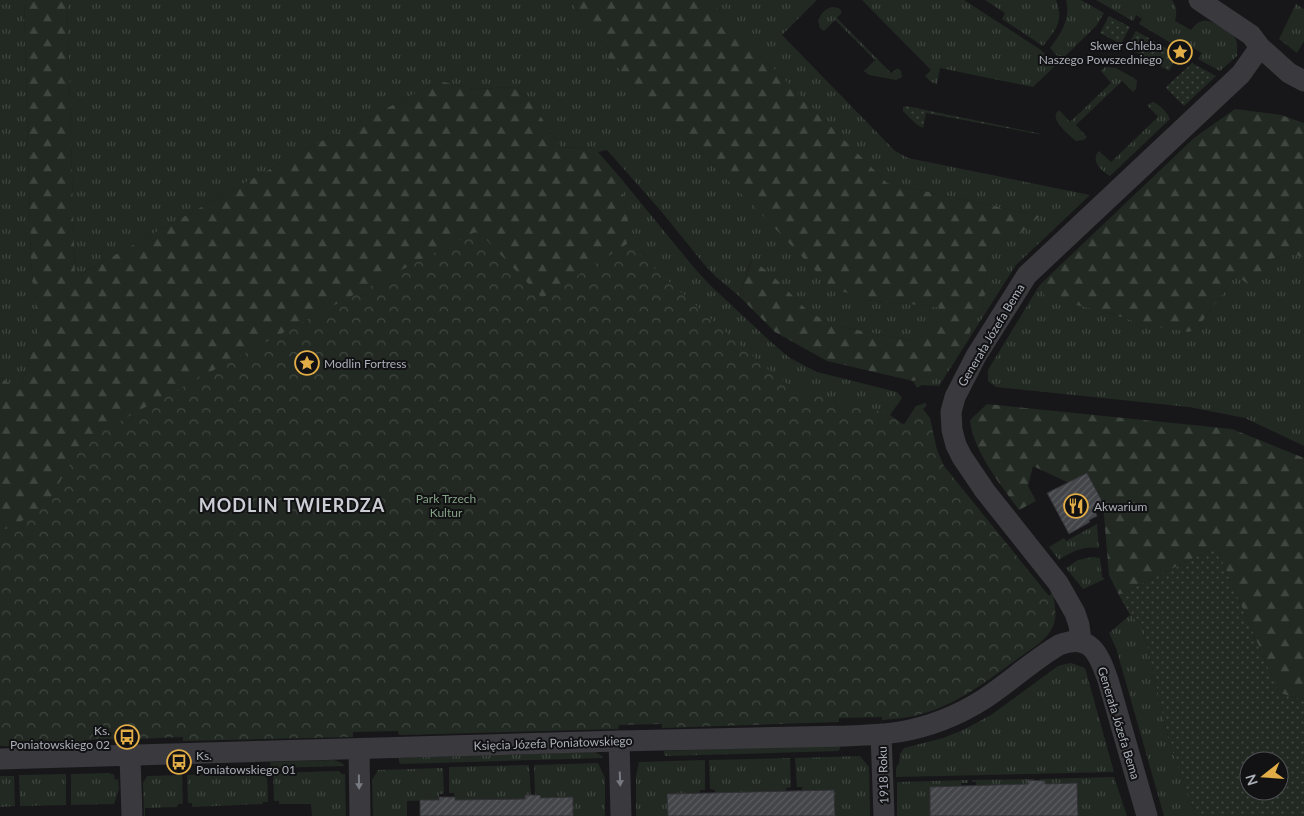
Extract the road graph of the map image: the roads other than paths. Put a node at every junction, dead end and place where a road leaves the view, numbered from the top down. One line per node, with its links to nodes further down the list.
1 (1199, 0): 2 (street)
2 (1260, 47): 3 (street); 4 (street, Generała Józefa Bema)
3 (1304, 81)
4 (1081, 641): 5 (street, Księcia Józefa Poniatowskiego); 14 (street, Generała Józefa Bema)
5 (881, 734): 6 (street, Księcia Józefa Poniatowskiego); 13 (street, 1918 Roku)
6 (619, 741): 7 (street, Księcia Józefa Poniatowskiego); 12 (street, one-way to 12)
7 (358, 749): 8 (street, Księcia Józefa Poniatowskiego); 11 (street, one-way to 11)
8 (130, 756): 9 (street, Księcia Józefa Poniatowskiego); 10 (street)
9 (0, 759)
10 (132, 816)
11 (360, 816)
12 (621, 816)
13 (884, 816)
14 (1146, 816)

